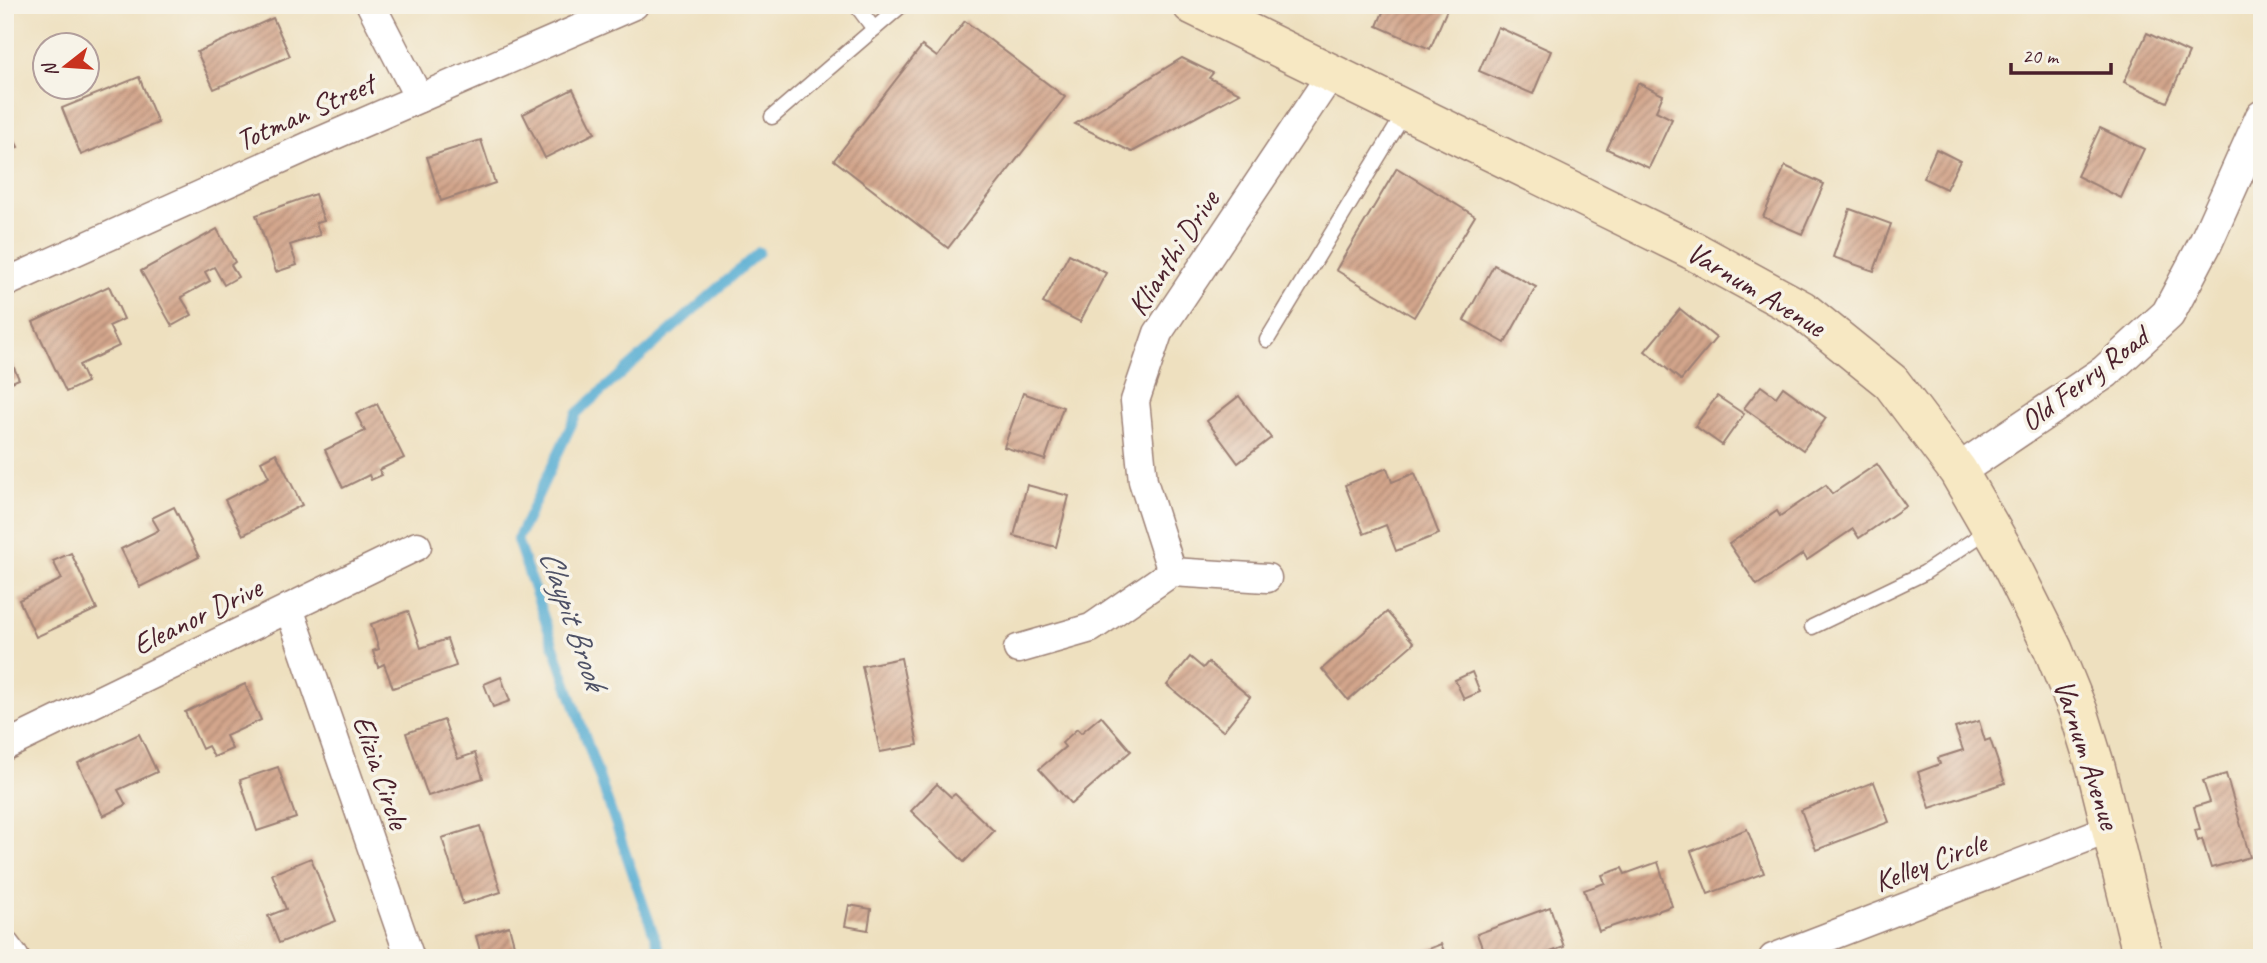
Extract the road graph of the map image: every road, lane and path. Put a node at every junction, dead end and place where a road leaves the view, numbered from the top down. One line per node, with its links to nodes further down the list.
1 (371, 5): 8 (street)
2 (634, 5): 8 (street, Totman Street)
3 (856, 5): 6 (lane)
4 (902, 5): 6 (lane)
5 (1192, 5): 7 (main road, Varnum Avenue)
6 (874, 29): 10 (lane)
7 (1332, 73): 9 (main road, Varnum Avenue); 17 (street, Klianthi Drive)
8 (419, 98): 12 (street, Totman Street)
9 (1407, 110): 13 (lane); 14 (main road, Varnum Avenue)
10 (772, 117)
11 (2262, 117): 14 (street, Old Ferry Road)
12 (5, 283)
13 (1267, 340)
14 (1958, 471): 15 (main road, Varnum Avenue)
15 (1991, 528): 20 (lane); 23 (main road, Varnum Avenue)
16 (417, 546): 19 (street, Eleanor Drive)
17 (1172, 572): 18 (street); 21 (street)
18 (1267, 578)
19 (289, 608): 22 (street, Eleanor Drive); 26 (street, Elizia Circle)
20 (1812, 627)
21 (1018, 649)
22 (5, 746)
23 (2112, 828): 27 (street, Kelley Circle); 28 (main road, Varnum Avenue)
24 (5, 945): 25 (street)
25 (15, 958)
26 (410, 958)
27 (1773, 958)
28 (2143, 958)

